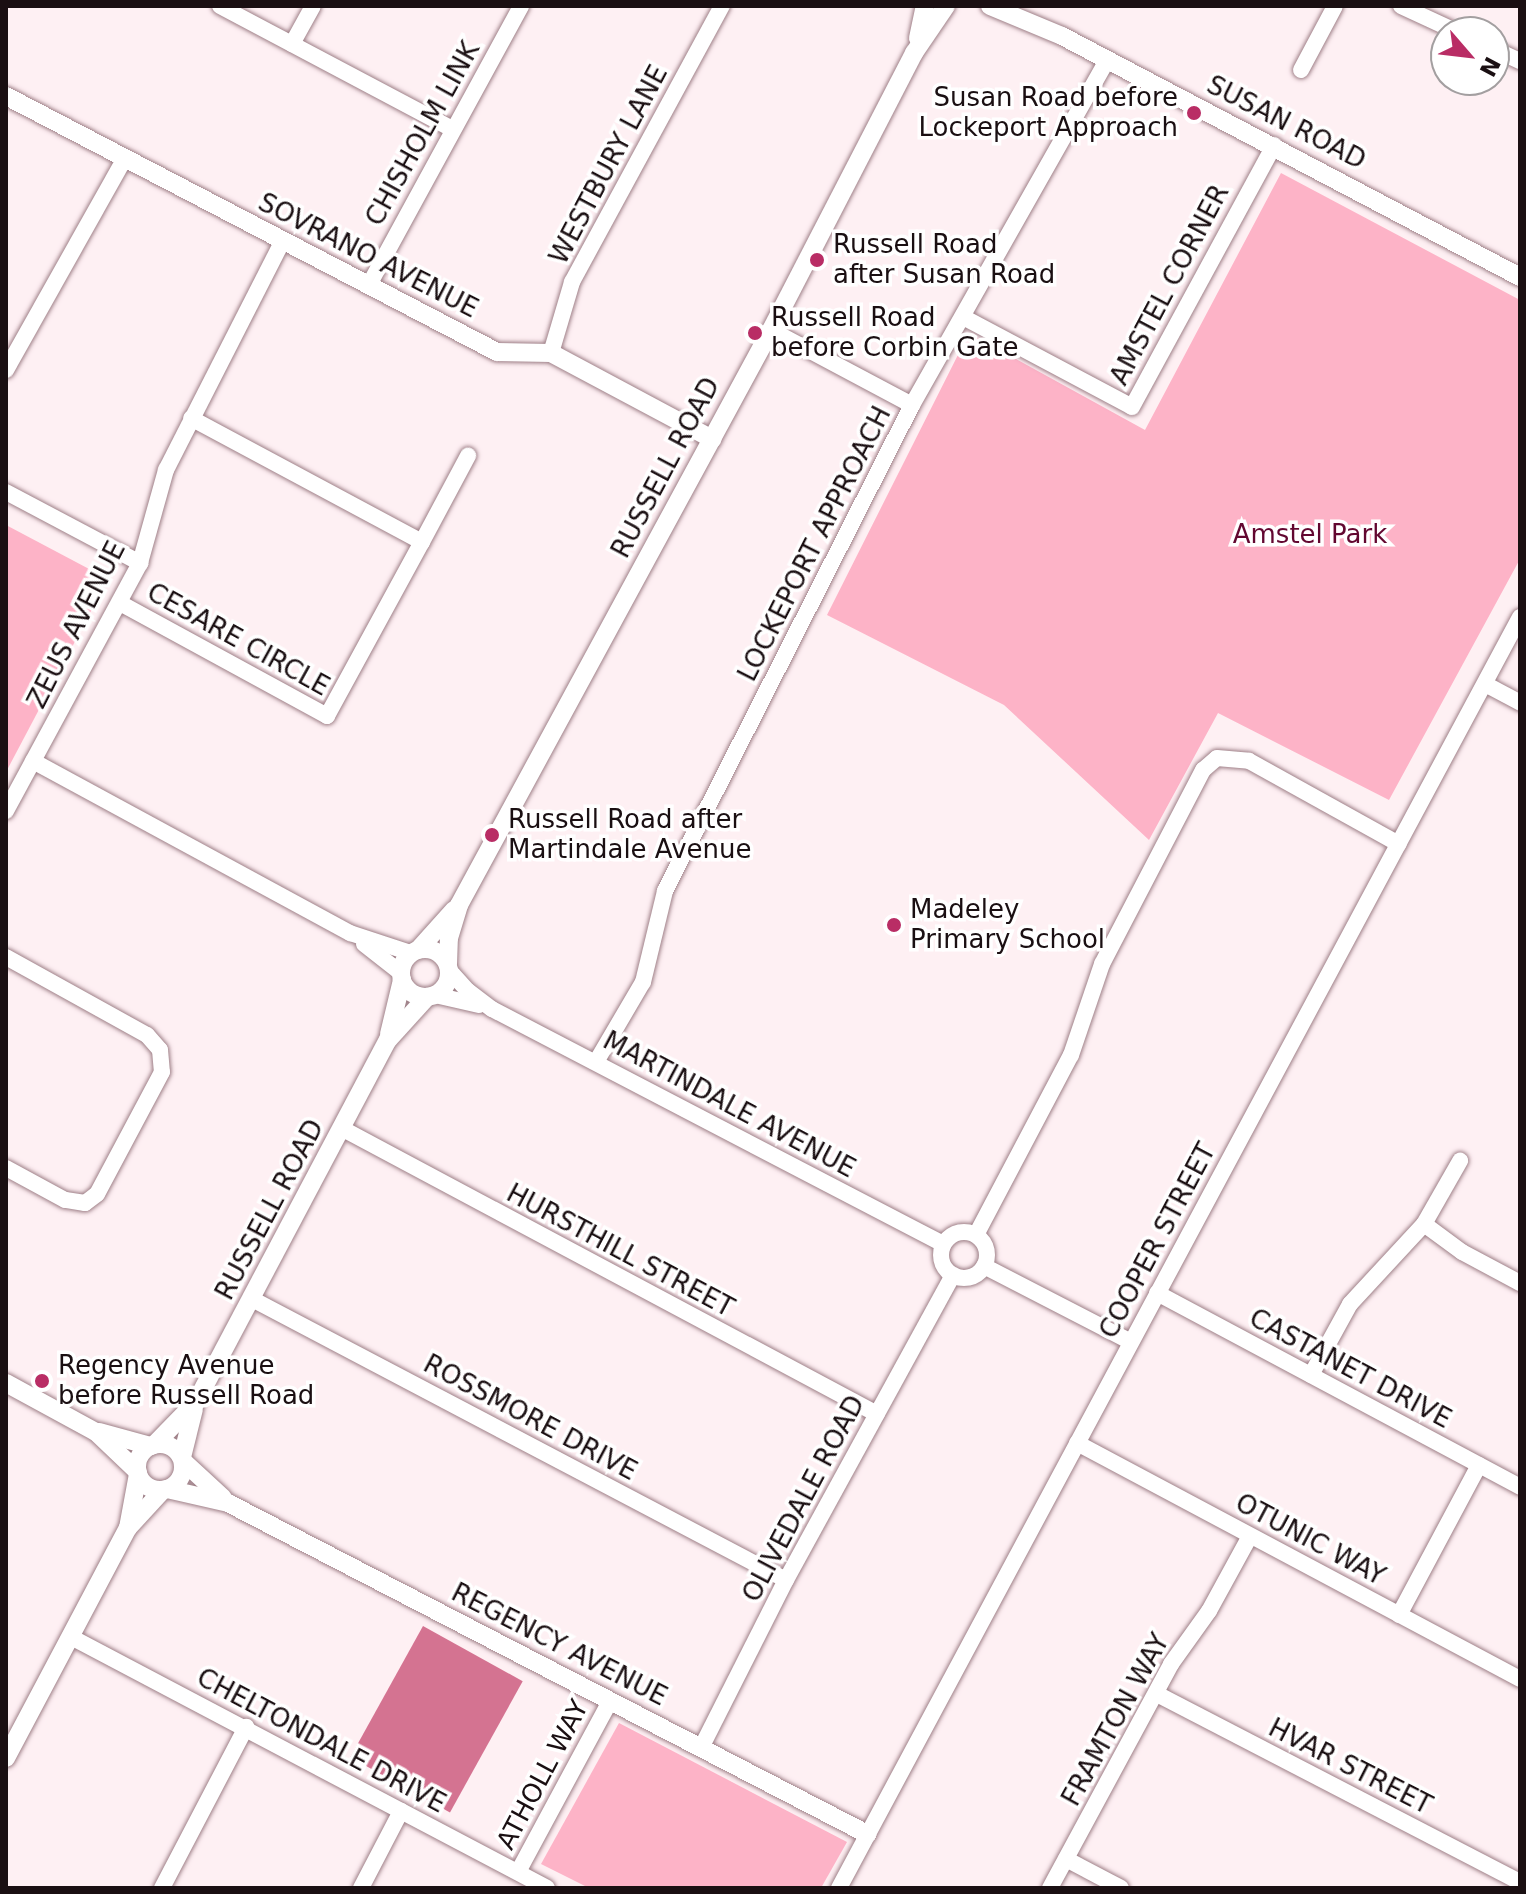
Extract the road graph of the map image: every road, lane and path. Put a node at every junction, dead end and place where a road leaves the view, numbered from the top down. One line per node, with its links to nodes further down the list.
1 (220, 6): 13 (street)
2 (313, 6): 13 (street)
3 (521, 6): 18 (street, CHISHOLM LINK)
4 (722, 6): 26 (street, WESTBURY LANE)
5 (925, 6): 14 (street, RUSSELL ROAD)
6 (946, 6): 14 (street, RUSSELL ROAD)
7 (990, 6): 12 (street, SUSAN ROAD)
8 (1011, 6): 12 (street, SUSAN ROAD)
9 (1335, 6): 16 (street)
10 (1401, 6): 11 (street)
11 (1430, 19)
12 (1025, 20): 15 (street, SUSAN ROAD)
13 (292, 44): 18 (street)
14 (914, 53): 25 (street, RUSSELL ROAD)
15 (1107, 61): 19 (street, SUSAN ROAD); 24 (street, LOCKEPORT APPROACH)
16 (1301, 70)
17 (6, 96): 20 (street, SOVRANO AVENUE)
18 (452, 129): 23 (street, CHISHOLM LINK)
19 (1274, 145): 22 (street, SUSAN ROAD); 24 (street, AMSTEL CORNER)
20 (124, 160): 21 (street, SOVRANO AVENUE); 27 (street)
21 (283, 240): 23 (street, SOVRANO AVENUE); 29 (street, ZEUS AVENUE)
22 (1520, 277)
23 (369, 285): 26 (street, SOVRANO AVENUE)
24 (963, 317): 28 (street, LOCKEPORT APPROACH)
25 (771, 330): 28 (street); 30 (street, RUSSELL ROAD)
26 (551, 353): 30 (street, SOVRANO AVENUE)
27 (6, 370)
28 (912, 405): 51 (street, LOCKEPORT APPROACH)
29 (191, 418): 33 (street); 34 (street, ZEUS AVENUE)
30 (712, 439): 42 (street, RUSSELL ROAD)
31 (468, 456): 33 (street, CESARE CIRCLE)
32 (6, 492): 34 (street)
33 (422, 542): 35 (street, CESARE CIRCLE)
34 (140, 563): 35 (street, ZEUS AVENUE)
35 (120, 603): 39 (street, ZEUS AVENUE)
36 (1520, 617): 37 (street, COOPER STREET)
37 (1485, 684): 38 (street); 41 (street, COOPER STREET)
38 (1520, 703)
39 (33, 761): 40 (street, ZEUS AVENUE); 43 (street)
40 (6, 811)
41 (1399, 844): 56 (street); 61 (street, COOPER STREET)
42 (459, 905): 44 (street, RUSSELL ROAD); 46 (street, RUSSELL ROAD)
43 (350, 933): 44 (street); 47 (street)
44 (415, 951): 46 (street); 47 (street)
45 (6, 957): 54 (street)
46 (448, 967): 48 (street); 49 (street, MARTINDALE AVENUE)
47 (402, 977): 48 (street); 50 (street, RUSSELL ROAD)
48 (431, 996): 49 (street, MARTINDALE AVENUE); 50 (street, RUSSELL ROAD)
49 (492, 1009): 51 (street, MARTINDALE AVENUE)
50 (388, 1040): 52 (street, RUSSELL ROAD)
51 (596, 1062): 57 (street, MARTINDALE AVENUE)
52 (343, 1129): 62 (street, RUSSELL ROAD); 67 (street, HURSTHILL STREET)
53 (1460, 1161): 55 (street)
54 (6, 1168)
55 (1424, 1224): 60 (street); 64 (street)
56 (976, 1235): 57 (street); 58 (street)
57 (943, 1244): 59 (street)
58 (984, 1266): 59 (street); 63 (street)
59 (953, 1275): 67 (street, OLIVEDALE ROAD)
60 (1520, 1283)
61 (1157, 1293): 63 (street, COOPER STREET); 64 (street, CASTANET DRIVE)
62 (252, 1299): 66 (street, RUSSELL ROAD); 79 (street, ROSSMORE DRIVE)
63 (1131, 1342): 69 (street, COOPER STREET)
64 (1311, 1375): 72 (street, CASTANET DRIVE)
65 (6, 1383): 68 (street)
66 (196, 1402): 70 (street, RUSSELL ROAD); 71 (street, RUSSELL ROAD)
67 (877, 1414): 79 (street, OLIVEDALE ROAD)
68 (96, 1432): 70 (street); 73 (street)
69 (1077, 1443): 78 (street, OTUNIC WAY); 89 (street, COOPER STREET)
70 (152, 1445): 71 (street); 73 (street)
71 (182, 1459): 75 (street); 76 (street, REGENCY AVENUE)
72 (1479, 1465): 74 (street, CASTANET DRIVE); 80 (street)
73 (138, 1473): 75 (street); 77 (street)
74 (1520, 1487)
75 (165, 1490): 76 (street, REGENCY AVENUE); 77 (street)
76 (228, 1503): 84 (street, REGENCY AVENUE)
77 (128, 1528): 81 (street)
78 (1250, 1536): 80 (street, OTUNIC WAY); 83 (street, FRAMTON WAY)
79 (786, 1580): 86 (street, OLIVEDALE ROAD)
80 (1399, 1615): 82 (street, OTUNIC WAY)
81 (71, 1637): 85 (street, CHELTONDALE DRIVE); 87 (street)
82 (1520, 1679)
83 (1157, 1694): 90 (street, FRAMTON WAY); 92 (street, HVAR STREET)
84 (610, 1701): 86 (street, REGENCY AVENUE); 91 (street, ATHOLL WAY)
85 (246, 1727): 88 (street, CHELTONDALE DRIVE); 93 (street)
86 (701, 1748): 89 (street, REGENCY AVENUE)
87 (6, 1758)
88 (401, 1811): 91 (street, CHELTONDALE DRIVE); 94 (street)
89 (867, 1834): 96 (street, COOPER STREET)
90 (1066, 1859): 97 (street, FRAMTON WAY); 98 (street)
91 (518, 1872): 95 (street, CHELTONDALE DRIVE)
92 (1520, 1882)
93 (162, 1888)
94 (361, 1888)
95 (547, 1888)
96 (839, 1888)
97 (1050, 1888)
98 (1121, 1888)

